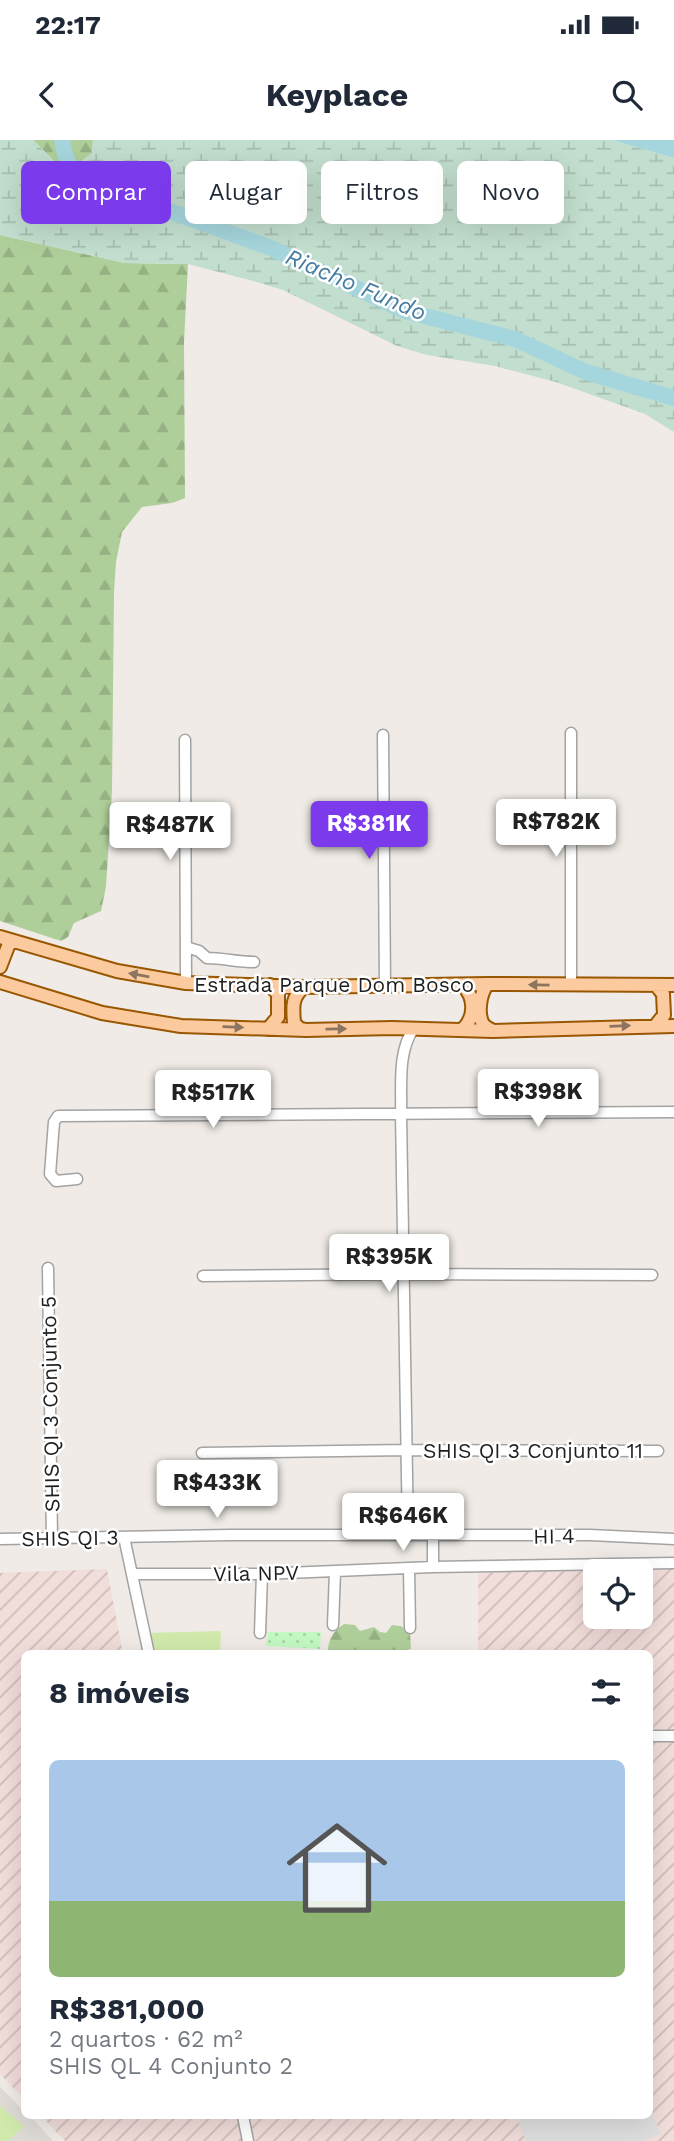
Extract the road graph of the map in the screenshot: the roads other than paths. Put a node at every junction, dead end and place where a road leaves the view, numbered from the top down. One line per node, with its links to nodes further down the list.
1 (571, 733): 13 (street)
2 (383, 735): 15 (street)
3 (185, 740): 5 (street)
4 (5, 939): 7 (main road); 9 (main road, Estrada Parque Dom Bosco, one-way to 4)
5 (186, 947): 6 (street); 9 (street)
6 (254, 962)
7 (0, 967)
8 (0, 982): 22 (main road, Estrada Parque Dom Bosco, one-way to 22)
9 (186, 983): 11 (main road, Estrada Parque Dom Bosco)
10 (488, 984): 12 (main road, Estrada Parque Dom Bosco); 13 (main road, Estrada Parque Dom Bosco, one-way to 10); 25 (main road)
11 (270, 985): 17 (main road, Estrada Parque Dom Bosco); 22 (main road)
12 (463, 985): 15 (main road, Estrada Parque Dom Bosco); 24 (main road)
13 (572, 985): 14 (main road, Estrada Parque Dom Bosco)
14 (656, 985): 16 (main road, Estrada Parque Dom Bosco); 18 (main road)
15 (386, 986): 17 (main road, Estrada Parque Dom Bosco)
16 (674, 986): 19 (main road)
17 (304, 987): 23 (main road)
18 (656, 1025): 19 (main road, Estrada Parque Dom Bosco); 25 (main road, Estrada Parque Dom Bosco, one-way to 18)
19 (674, 1025)
20 (392, 1028): 21 (main road, Estrada Parque Dom Bosco); 23 (main road, Estrada Parque Dom Bosco, one-way to 20); 26 (street)
21 (414, 1028): 24 (main road, Estrada Parque Dom Bosco); 26 (street)
22 (268, 1029): 23 (main road, Estrada Parque Dom Bosco)
23 (306, 1030)
24 (462, 1030): 25 (main road, Estrada Parque Dom Bosco)
25 (493, 1031)
26 (403, 1053): 28 (street)
27 (674, 1112): 28 (street)
28 (401, 1114): 29 (street); 31 (street)
29 (77, 1179)
30 (48, 1268): 41 (street, SHIS QI 3 Conjunto 5)
31 (404, 1274): 32 (street); 33 (street); 34 (street)
32 (652, 1275)
33 (203, 1276)
34 (407, 1450): 35 (street, SHIS QI 3 Conjunto 11); 36 (street, SHIS QI 3 Conjunto 11); 37 (street)
35 (658, 1451)
36 (202, 1454)
37 (408, 1536): 38 (street, SHIS QI 3); 39 (street, SHIS QI 3)
38 (433, 1536): 42 (street, HI 4); 44 (street)
39 (124, 1537): 41 (street, SHIS QI 3); 47 (street)
40 (0, 1539): 41 (street, SHIS QI 3)
41 (52, 1539)
42 (674, 1539)
43 (674, 1563): 44 (street, Vila NPV)
44 (433, 1567): 45 (street, Vila NPV)
45 (409, 1568): 46 (street, Vila NPV); 50 (street)
46 (335, 1572): 48 (street, Vila NPV); 49 (street)
47 (132, 1574): 48 (street, Vila NPV); 52 (street)
48 (261, 1574): 51 (street)
49 (333, 1625)
50 (410, 1628)
51 (260, 1633)
52 (148, 1650)
53 (653, 1736): 54 (street)
54 (674, 1736)
55 (244, 2119): 56 (street)
56 (248, 2141)

